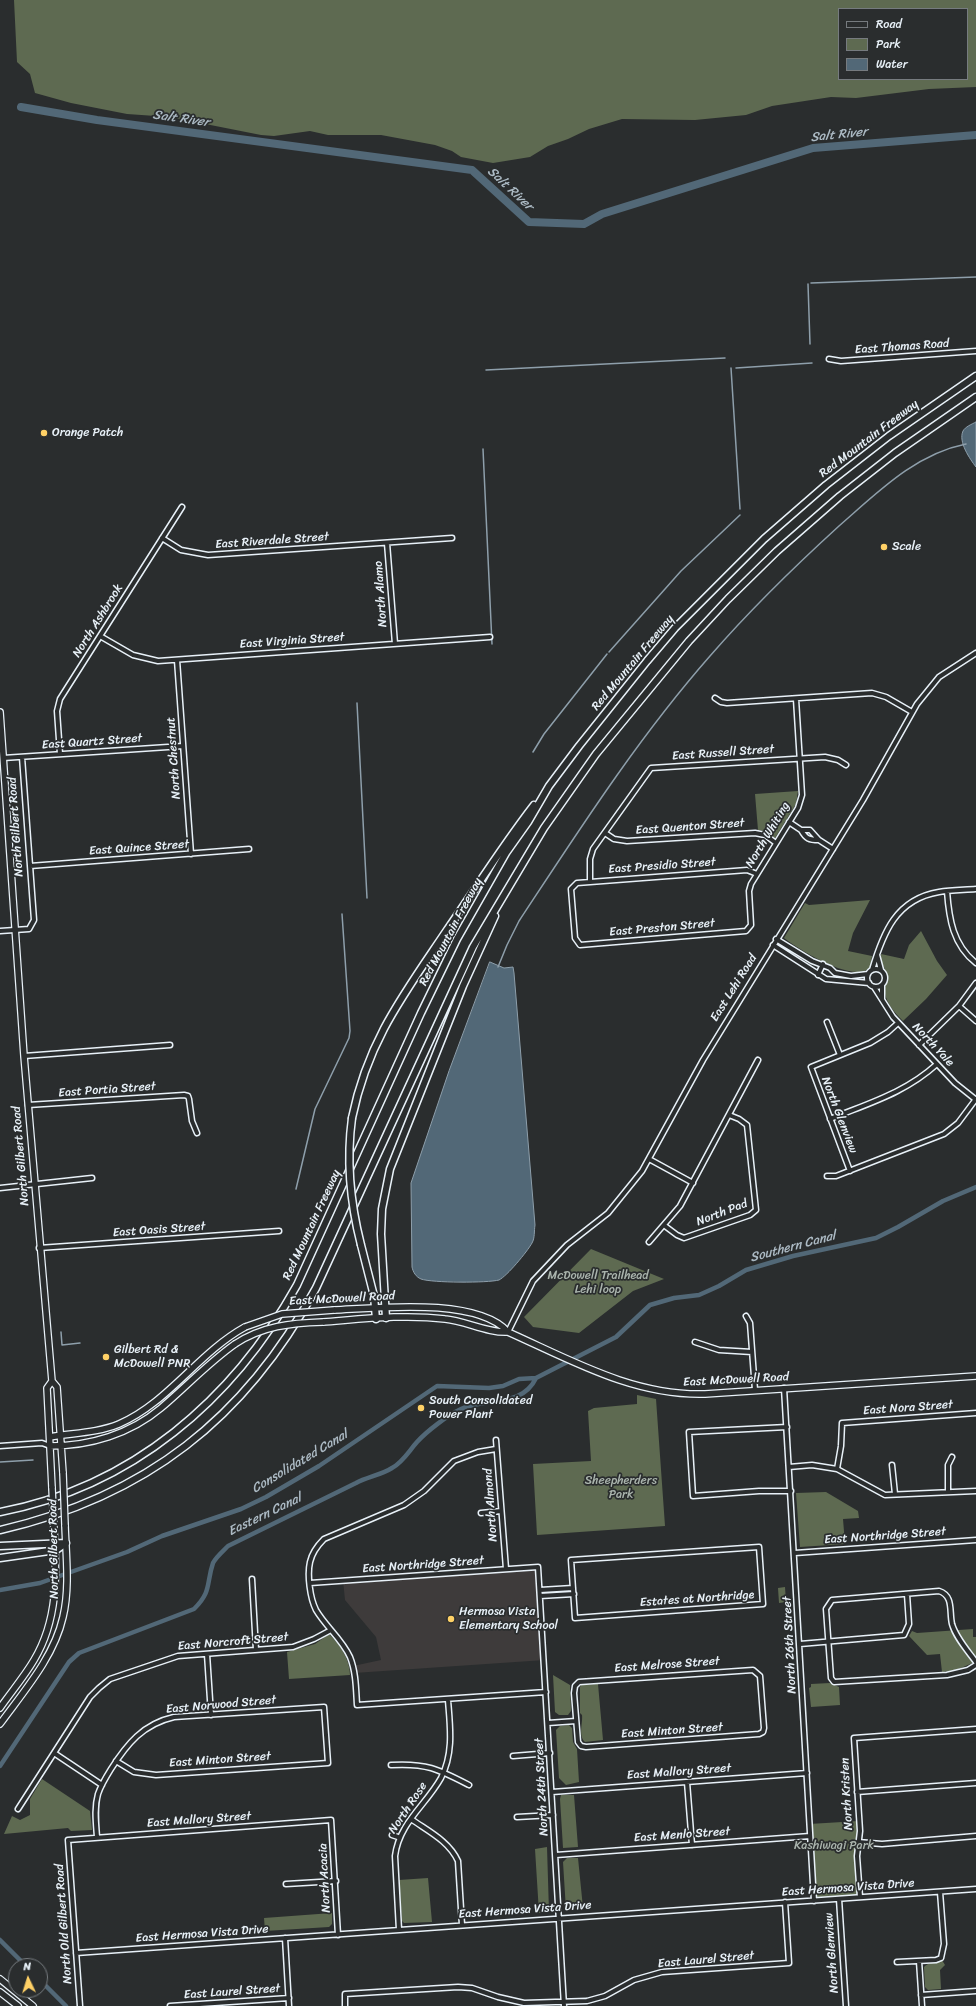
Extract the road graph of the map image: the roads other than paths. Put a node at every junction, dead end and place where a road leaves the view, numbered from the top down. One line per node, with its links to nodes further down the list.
1 (974, 351): 2 (street, East Thomas Road)
2 (829, 359)
3 (976, 376): 24 (highway, Red Mountain Freeway)
4 (976, 397): 38 (highway)
5 (182, 507): 6 (street, North Ashbrook)
6 (162, 538): 8 (street, East Riverdale Street); 9 (street, North Ashbrook)
7 (452, 538): 8 (street, East Riverdale Street)
8 (387, 543): 11 (street, North Alamo)
9 (100, 636): 13 (street, East Virginia Street); 19 (street, North Ashbrook)
10 (490, 637): 11 (street, East Virginia Street)
11 (395, 644): 13 (street, East Virginia Street)
12 (976, 653): 17 (street, East Lehi Road)
13 (177, 660): 18 (street, North Chestnut)
14 (715, 698): 15 (street)
15 (796, 699): 17 (street); 22 (street, North Whiting)
16 (0, 712): 21 (main road, North Gilbert Road)
17 (912, 712): 31 (street, East Lehi Road)
18 (183, 746): 19 (street, East Quartz Street); 32 (street, North Chestnut)
19 (60, 754): 20 (street, East Quartz Street)
20 (22, 757): 21 (street, East Quartz Street); 33 (street, North Gilbert Road)
21 (3, 758): 39 (main road, North Gilbert Road)
22 (801, 759): 23 (street, East Russell Street); 25 (street, North Whiting); 27 (street, East Russell Street)
23 (846, 765)
24 (549, 786): 83 (highway, bridge); 113 (highway, Red Mountain Freeway)
25 (789, 822): 26 (street); 29 (street, North Whiting)
26 (801, 830): 28 (street); 28 (street)
27 (605, 833): 29 (street, East Quenton Street); 35 (street)
28 (819, 840): 31 (street)
29 (776, 843): 34 (street, North Whiting)
30 (249, 849): 32 (street, East Quince Street)
31 (833, 849): 42 (street, East Lehi Road)
32 (191, 854): 33 (street, East Quince Street)
33 (30, 866): 39 (street, North Gilbert Road)
34 (757, 874): 35 (street, East Presidio Street); 41 (street, North Whiting)
35 (590, 882): 43 (street, East Presidio Street)
36 (976, 889): 37 (street)
37 (948, 891): 45 (street); 46 (street)
38 (499, 906): 84 (highway); 116 (highway)
39 (16, 930): 40 (street); 64 (main road, North Gilbert Road)
40 (0, 931)
41 (746, 931): 43 (street, East Preston Street)
42 (776, 939): 44 (street, East Lehi Road); 47 (street)
43 (580, 945)
44 (773, 945): 51 (street); 72 (street, East Lehi Road)
45 (876, 954): 48 (street); 49 (street)
46 (976, 963)
47 (823, 964): 50 (street); 51 (street)
48 (872, 970): 49 (street); 50 (street)
49 (881, 970): 54 (street)
50 (868, 974): 52 (street)
51 (818, 975): 52 (street)
52 (869, 983): 55 (street)
53 (976, 983): 57 (street)
54 (882, 985): 55 (street); 56 (street)
55 (874, 986): 56 (street, North Yale)
56 (882, 999): 60 (street, North Yale)
57 (959, 1006): 58 (street); 62 (street)
58 (976, 1021)
59 (827, 1022): 63 (street)
60 (898, 1023): 62 (street, North Yale); 63 (street)
61 (170, 1045): 64 (street)
62 (919, 1045): 66 (street, North Yale)
63 (840, 1055): 70 (street, North Glenview)
64 (24, 1056): 68 (main road, North Gilbert Road)
65 (758, 1060): 69 (street, North Pad)
66 (937, 1064): 67 (street, North Yale); 70 (street)
67 (976, 1099): 73 (street)
68 (28, 1105): 71 (street, East Portia Street); 77 (main road, North Gilbert Road)
69 (729, 1115): 76 (street, North Pad); 79 (street, North Pad)
70 (830, 1118): 73 (street, North Glenview)
71 (196, 1133)
72 (650, 1159): 76 (street); 88 (street, East Lehi Road)
73 (850, 1171): 74 (street)
74 (827, 1176)
75 (92, 1178): 77 (street)
76 (693, 1183): 79 (street, North Pad)
77 (34, 1184): 78 (street); 82 (main road, North Gilbert Road)
78 (0, 1188)
79 (665, 1226): 81 (street, North Pad)
80 (279, 1231): 82 (street, East Oasis Street)
81 (649, 1242)
82 (39, 1248): 92 (main road, North Gilbert Road)
83 (375, 1308): 84 (main road, East McDowell Road); 87 (highway); 97 (main road, East McDowell Road, bridge)
84 (386, 1308): 86 (highway); 88 (main road, East McDowell Road)
85 (746, 1316): 90 (street)
86 (386, 1318): 87 (main road, East McDowell Road); 88 (main road, East McDowell Road)
87 (376, 1319): 103 (main road, East McDowell Road, bridge)
88 (508, 1332): 94 (main road, East McDowell Road)
89 (695, 1342): 90 (street)
90 (752, 1352): 94 (street)
91 (976, 1376): 93 (main road, East McDowell Road)
92 (52, 1381): 97 (main road, North Gilbert Road); 98 (main road, North Gilbert Road)
93 (784, 1388): 94 (main road, East McDowell Road); 96 (street, North 26th Street)
94 (755, 1390)
95 (976, 1413): 108 (street, East Nora Street)
96 (787, 1427): 107 (street, North 26th Street); 110 (street)
97 (61, 1435): 98 (main road, East McDowell Road); 103 (main road, North Gilbert Road)
98 (50, 1437): 100 (street, East McDowell Road); 102 (main road, North Gilbert Road)
99 (496, 1440): 104 (street, North Almond)
100 (42, 1443): 101 (street, East McDowell Road); 102 (street, East McDowell Road)
101 (0, 1446)
102 (50, 1446): 103 (main road, East McDowell Road); 118 (main road, North Gilbert Road, bridge)
103 (61, 1446): 119 (main road, North Gilbert Road, bridge)
104 (496, 1449): 114 (street, North Almond); 127 (street)
105 (952, 1457): 111 (street)
106 (892, 1466): 112 (street)
107 (789, 1467): 108 (street); 110 (street, North 26th Street)
108 (837, 1469): 112 (street)
109 (976, 1491): 111 (street)
110 (791, 1492): 122 (street, North 26th Street)
111 (948, 1492): 112 (street)
112 (895, 1494)
113 (0, 1512)
114 (501, 1512): 115 (street); 125 (street, North Almond)
115 (481, 1513)
116 (0, 1530)
117 (976, 1540): 122 (street, East Northridge Street)
118 (55, 1542): 119 (highway); 120 (highway); 121 (main road, North Gilbert Road)
119 (66, 1543): 121 (highway); 147 (main road, North Gilbert Road)
120 (0, 1546)
121 (56, 1550): 123 (highway); 143 (main road, North Gilbert Road)
122 (795, 1553): 137 (street, North 26th Street)
123 (0, 1558)
124 (538, 1567): 125 (street, East Northridge Street); 130 (street, North 24th Street)
125 (506, 1569): 127 (street, East Northridge Street)
126 (252, 1579): 138 (street)
127 (310, 1583): 135 (street)
128 (573, 1588): 129 (street); 131 (street, Estates at Northridge); 131 (street, Estates at Northridge)
129 (559, 1589): 130 (street); 133 (street)
130 (540, 1590): 134 (street, North 24th Street)
131 (574, 1594): 133 (street)
132 (907, 1594): 136 (street); 136 (street); 140 (street)
133 (560, 1595): 134 (street)
134 (540, 1596): 141 (street, North 24th Street)
135 (331, 1630): 138 (street, East Norcroft Street); 142 (street)
136 (828, 1642): 137 (street); 140 (street)
137 (800, 1644): 157 (street, North 26th Street)
138 (256, 1650): 139 (street, East Norcroft Street)
139 (207, 1654): 144 (street); 150 (street, East Norcroft Street)
140 (976, 1664)
141 (546, 1692): 142 (street); 146 (street, North 24th Street)
142 (448, 1700): 156 (street, North Rose)
143 (0, 1708)
144 (211, 1715): 153 (street, East Norwood Street); 154 (street, East Norwood Street)
145 (576, 1721): 146 (street); 149 (street, East Minton Street); 149 (street, East Melrose Street)
146 (548, 1723): 151 (street, North 24th Street)
147 (0, 1724)
148 (976, 1729): 163 (street, North Kristen)
149 (763, 1732)
150 (54, 1753): 160 (street); 164 (street, East Norcroft Street)
151 (550, 1753): 152 (street); 162 (street, North 24th Street)
152 (513, 1756)
153 (116, 1761): 154 (street, East Minton Street); 160 (street, East Norwood Street)
154 (328, 1763)
155 (391, 1764): 156 (street)
156 (443, 1772): 161 (street); 167 (street, North Rose)
157 (807, 1773): 158 (street, East Mallory Street); 170 (street, North 26th Street)
158 (687, 1782): 162 (street, East Mallory Street); 176 (street)
159 (976, 1784): 163 (street)
160 (102, 1785): 172 (street, East Norwood Street)
161 (469, 1785)
162 (552, 1792): 165 (street, North 24th Street)
163 (858, 1792): 175 (street, North Kristen)
164 (18, 1809)
165 (554, 1815): 166 (street); 177 (street, North 24th Street)
166 (517, 1817)
167 (411, 1819): 173 (street, North Rose); 187 (street)
168 (332, 1820): 172 (street, East Mallory Street); 178 (street, North Acacia)
169 (392, 1835): 173 (street)
170 (810, 1836): 176 (street, East Menlo Street); 184 (street, North 26th Street)
171 (976, 1836): 175 (street)
172 (97, 1837): 174 (street, East Mallory Street)
173 (398, 1837): 188 (street, North Rose)
174 (68, 1840): 191 (street, North Old Gilbert Road)
175 (858, 1842): 182 (street, North Kristen)
176 (692, 1844): 177 (street, East Menlo Street)
177 (556, 1855): 186 (street, North 24th Street)
178 (336, 1881): 179 (street); 189 (street, North Acacia)
179 (286, 1884)
180 (976, 1889): 181 (street, East Hermosa Vista Drive)
181 (940, 1892): 182 (street, East Hermosa Vista Drive); 192 (street)
182 (860, 1897): 183 (street, East Hermosa Vista Drive)
183 (839, 1899): 184 (street, East Hermosa Vista Drive); 209 (street, North Glenview)
184 (814, 1901): 185 (street, East Hermosa Vista Drive)
185 (785, 1902): 186 (street, East Hermosa Vista Drive); 201 (street, East Laurel Street)
186 (559, 1918): 187 (street, East Hermosa Vista Drive); 201 (street, North 24th Street)
187 (462, 1925): 188 (street, East Hermosa Vista Drive)
188 (399, 1930): 189 (street, East Hermosa Vista Drive)
189 (338, 1935): 190 (street, East Hermosa Vista Drive)
190 (285, 1938): 191 (street, East Hermosa Vista Drive); 198 (street)
191 (76, 1953): 204 (street, North Old Gilbert Road)
192 (919, 1961): 193 (street); 197 (street)
193 (897, 1962)
194 (0, 1979): 203 (main road)
195 (976, 1991): 197 (street)
196 (0, 1992): 202 (main road)
197 (921, 1995): 210 (street)
198 (289, 1998): 199 (street, East Laurel Street); 207 (street)
199 (235, 2004): 206 (street, East Laurel Street)
200 (512, 2004): 201 (street, East Laurel Street); 208 (street, East Laurel Street)
201 (564, 2004)
202 (18, 2006)
203 (33, 2006)
204 (80, 2006)
205 (170, 2006): 206 (street, East Laurel Street)
206 (178, 2006)
207 (289, 2006)
208 (346, 2006)
209 (846, 2006)
210 (922, 2006)

